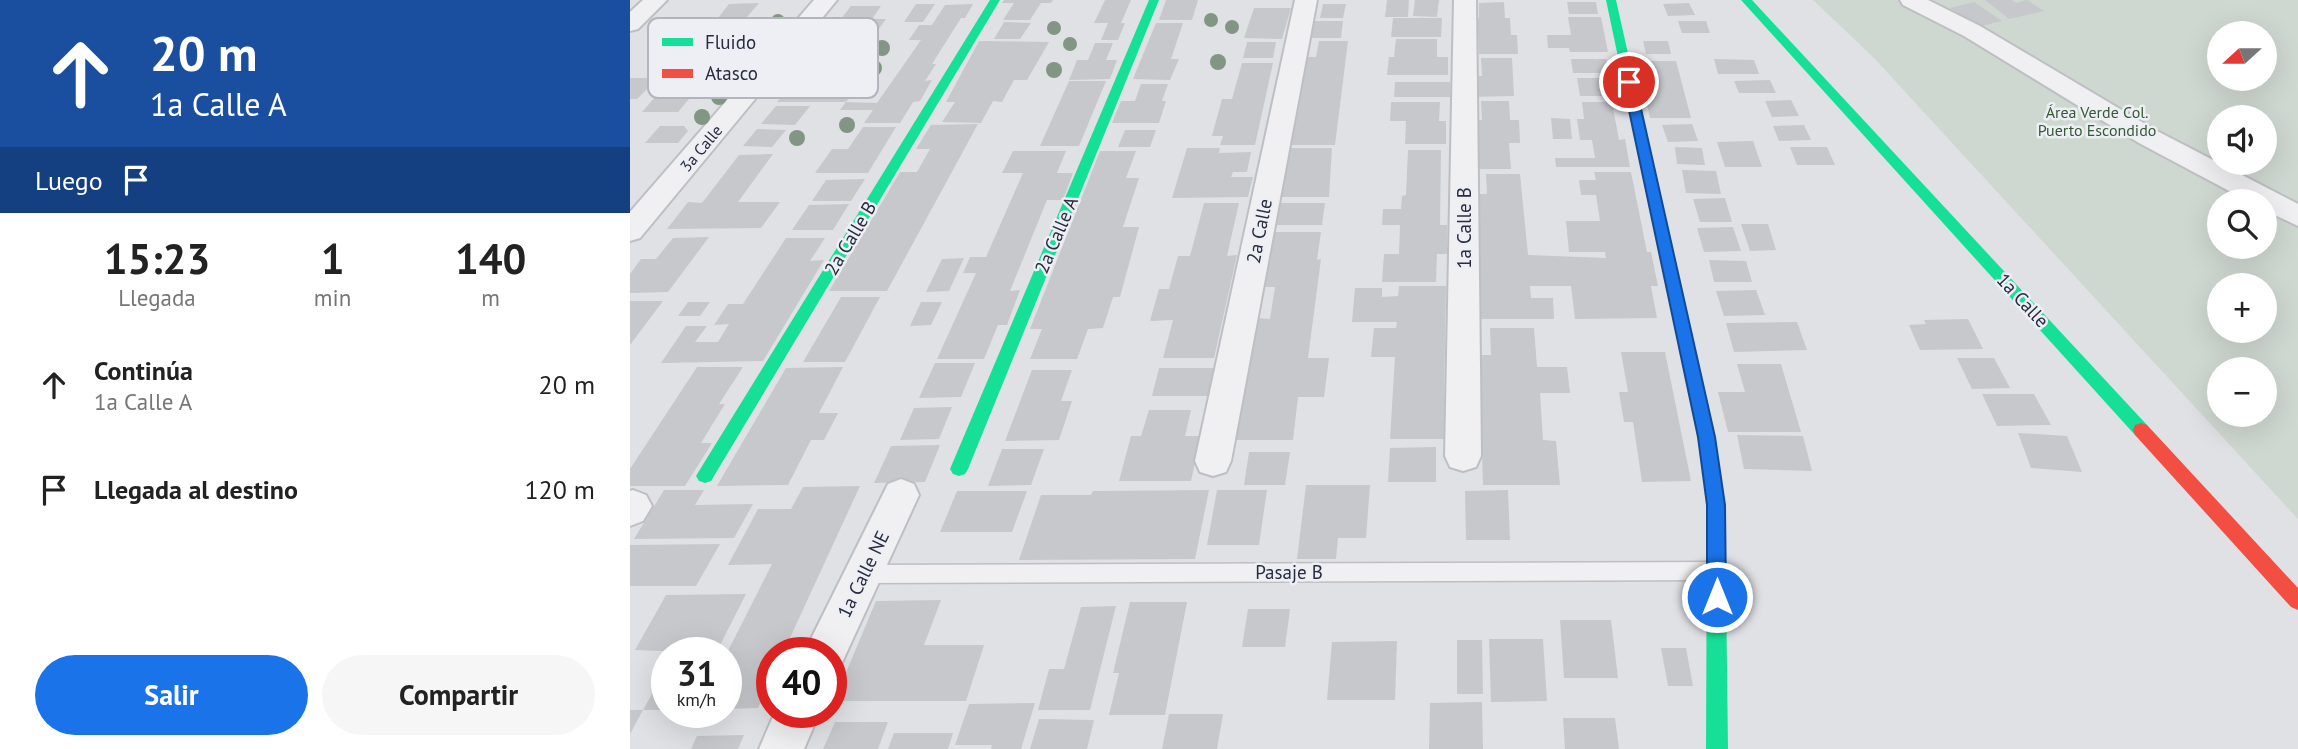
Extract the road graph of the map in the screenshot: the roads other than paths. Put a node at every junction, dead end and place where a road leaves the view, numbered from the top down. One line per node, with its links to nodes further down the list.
1 (656, 0): 11 (street)
2 (826, 0): 10 (street, 3a Calle)
3 (995, 0): 18 (street, 2a Calle B)
4 (1154, 0): 17 (street, 2a Calle A)
5 (1306, 0): 16 (street, 2a Calle)
6 (1465, 0): 15 (street, 1a Calle B)
7 (1611, 0): 20 (street)
8 (1746, 0): 22 (street, 1a Calle)
9 (1911, 0): 13 (street)
10 (811, 18)
11 (630, 24)
12 (743, 98): 14 (street, 3a Calle)
13 (2298, 216)
14 (630, 231)
15 (1463, 456)
16 (1213, 461)
17 (959, 469)
18 (705, 476)
19 (901, 495): 21 (street, 1a Calle NE)
20 (1717, 571): 21 (lane, Pasaje B); 26 (street)
21 (862, 574): 23 (street, 1a Calle NE)
22 (2298, 601)
23 (832, 637)
24 (791, 728): 25 (street)
25 (781, 749)
26 (1717, 749)

